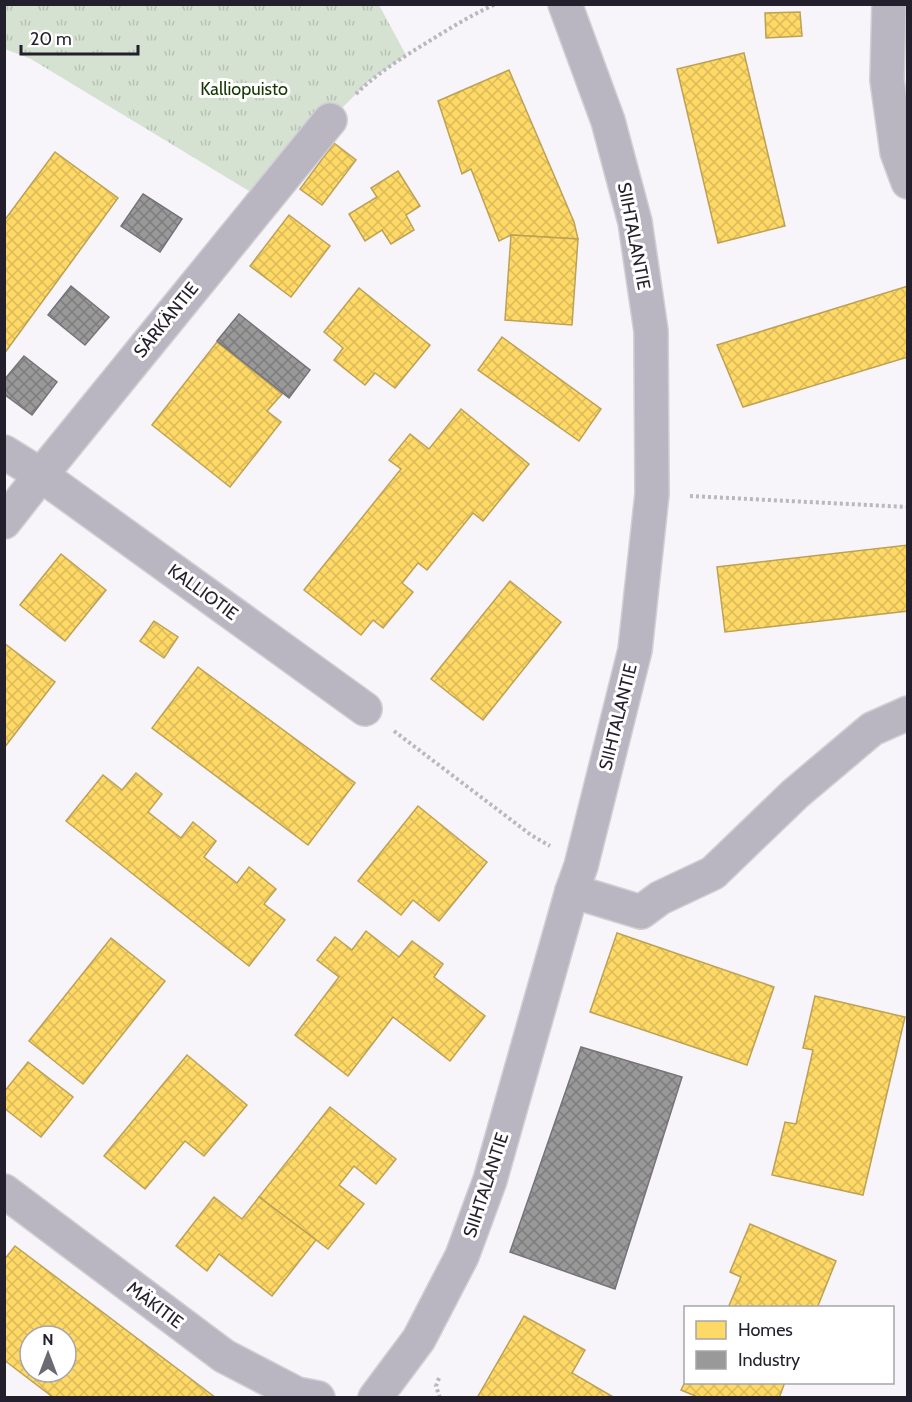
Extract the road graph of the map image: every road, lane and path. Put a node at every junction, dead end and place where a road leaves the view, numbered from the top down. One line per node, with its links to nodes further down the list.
1 (496, 4): 5 (path)
2 (565, 4): 9 (street, SIIHTALANTIE)
3 (889, 5): 4 (street); 6 (street)
4 (908, 6)
5 (330, 120): 8 (street, SÄRKÄNTIE)
6 (908, 182)
7 (4, 452): 8 (street, KALLIOTIE)
8 (41, 475): 11 (street, SÄRKÄNTIE); 12 (street, KALLIOTIE)
9 (652, 494): 10 (path); 14 (street, SIIHTALANTIE)
10 (908, 507)
11 (4, 522)
12 (365, 709): 14 (path)
13 (908, 713): 14 (street)
14 (576, 879): 17 (street, SIIHTALANTIE)
15 (4, 1191): 16 (street, MÄKITIE)
16 (318, 1398)
17 (375, 1398)

